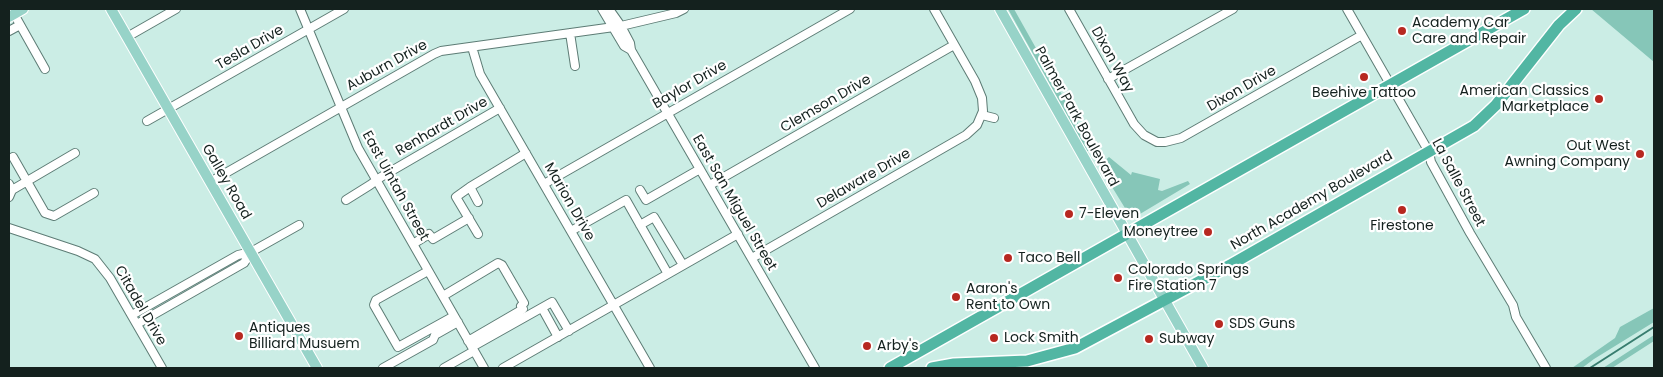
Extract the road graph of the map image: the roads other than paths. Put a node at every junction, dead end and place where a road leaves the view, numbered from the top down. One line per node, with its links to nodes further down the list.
1 (111, 9): 24 (main road, Galley Road)
2 (176, 9): 24 (street)
3 (300, 9): 20 (street, East Uintah Street)
4 (344, 9): 20 (street, Tesla Drive)
5 (602, 9): 19 (street)
6 (609, 9): 18 (street)
7 (684, 9): 18 (street, Auburn Drive)
8 (850, 9): 35 (street, Baylor Drive)
9 (934, 9): 25 (street)
10 (1000, 9): 63 (main road, Palmer Park Boulevard)
11 (1069, 9): 30 (street, Dixon Way)
12 (1233, 9): 30 (street)
13 (1347, 9): 23 (street, La Salle Street)
14 (1524, 9): 31 (highway)
15 (1576, 9): 40 (highway, North Academy Boulevard)
16 (15, 13): 17 (street)
17 (20, 25): 21 (street); 29 (street)
18 (621, 26): 19 (street, Auburn Drive); 27 (street, East San Miguel Street)
19 (612, 27): 22 (street, Auburn Drive); 27 (street, East San Miguel Street)
20 (308, 29): 32 (street, East Uintah Street); 34 (street, Tesla Drive)
21 (9, 31)
22 (570, 33): 26 (street, Auburn Drive); 28 (street)
23 (1362, 35): 31 (street, La Salle Street); 39 (street, Dixon Drive)
24 (127, 37): 34 (main road, Galley Road)
25 (954, 45): 36 (street); 49 (street, Clemson Drive)
26 (472, 47): 32 (street, Auburn Drive); 33 (street, Marion Drive)
27 (631, 50): 35 (street, East San Miguel Street)
28 (575, 66)
29 (45, 69)
30 (1108, 79): 39 (street, Dixon Way)
31 (1390, 84): 40 (street, La Salle Street); 63 (highway)
32 (340, 107): 46 (street, East Uintah Street); 47 (street, Auburn Drive)
33 (500, 108): 42 (street, Marion Drive); 46 (street, Renhardt Drive)
34 (168, 110): 38 (street, Tesla Drive); 47 (main road, Galley Road)
35 (668, 112): 44 (street, East San Miguel Street); 48 (street, Baylor Drive)
36 (982, 115): 37 (street); 66 (street, Delaware Drive)
37 (994, 118)
38 (147, 121)
39 (1134, 124)
40 (1428, 152): 71 (highway, North Academy Boulevard); 91 (street, La Salle Street)
41 (75, 153): 45 (street)
42 (526, 153): 48 (street, Marion Drive); 50 (street)
43 (13, 156): 45 (street)
44 (700, 169): 49 (street, East San Miguel Street); 52 (street)
45 (27, 181): 51 (street); 53 (street)
46 (376, 181): 54 (street, Renhardt Drive); 64 (street, East Uintah Street)
47 (210, 182): 65 (main road, Galley Road)
48 (544, 184): 60 (street, Marion Drive)
49 (710, 185): 62 (street, East San Miguel Street)
50 (470, 187): 55 (street); 56 (street)
51 (10, 190)
52 (640, 190)
53 (94, 194)
54 (346, 200)
55 (478, 202)
56 (469, 218): 61 (street); 64 (street)
57 (640, 224): 60 (street); 67 (street); 69 (street)
58 (299, 225): 65 (street)
59 (9, 228): 74 (street, Citadel Drive)
60 (571, 231): 72 (street, Marion Drive)
61 (478, 234)
62 (738, 234): 66 (street, East San Miguel Street); 67 (street)
63 (1126, 234): 71 (main road, Palmer Park Boulevard); 88 (highway)
64 (413, 244): 68 (street, East Uintah Street)
65 (250, 252): 74 (street); 76 (street); 81 (main road, Galley Road)
66 (752, 258): 87 (street, East San Miguel Street)
67 (683, 265): 69 (street)
68 (428, 271): 70 (street, East Uintah Street); 75 (street)
69 (668, 274): 72 (street)
70 (443, 296): 75 (street, East Uintah Street); 79 (street)
71 (1166, 300): 89 (highway, North Academy Boulevard); 90 (main road, Palmer Park Boulevard)
72 (613, 305): 77 (street); 86 (street, Marion Drive)
73 (542, 308): 77 (street); 78 (street); 79 (street)
74 (132, 315): 76 (street, Citadel Drive)
75 (456, 319): 79 (street, East Uintah Street); 82 (street)
76 (137, 324): 80 (street, Citadel Drive)
77 (568, 331): 78 (street)
78 (558, 337): 85 (street)
79 (471, 346): 83 (street); 84 (street, East Uintah Street)
80 (162, 368)
81 (317, 368)
82 (383, 368)
83 (444, 368)
84 (484, 368)
85 (503, 368)
86 (650, 368)
87 (815, 368)
88 (890, 368)
89 (932, 368)
90 (1203, 368)
91 (1546, 368)

